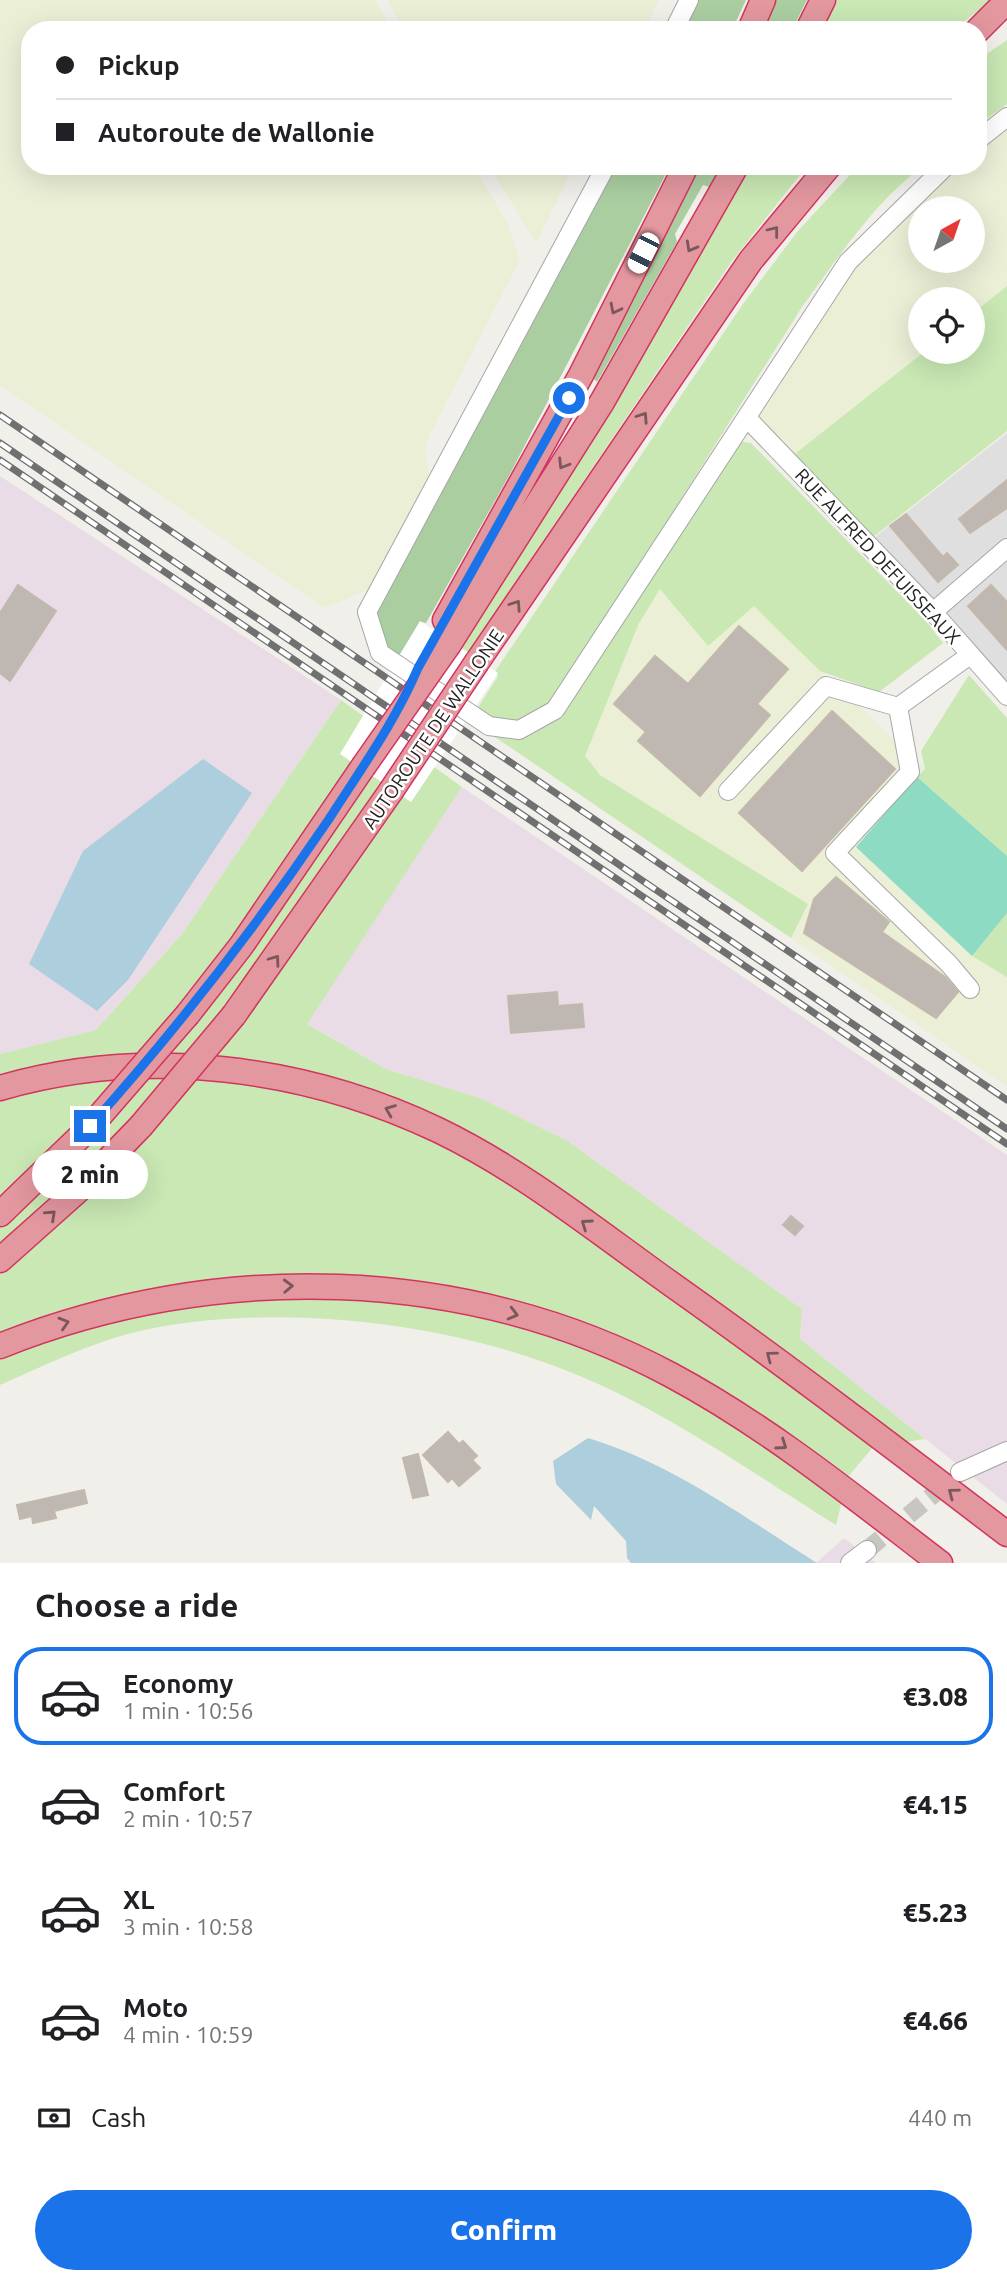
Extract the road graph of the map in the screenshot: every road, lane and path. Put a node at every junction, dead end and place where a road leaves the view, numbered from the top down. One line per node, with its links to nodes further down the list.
1 (689, 0): 6 (street)
2 (763, 0): 7 (highway)
3 (822, 0): 8 (highway)
4 (1007, 1): 9 (highway)
5 (1007, 20): 10 (highway)
6 (678, 21)
7 (754, 21)
8 (812, 21)
9 (987, 22)
10 (987, 28)
11 (1007, 117): 12 (street)
12 (987, 132)
13 (601, 175): 18 (street)
14 (681, 175): 21 (highway, one-way to 21)
15 (731, 175): 21 (highway, AUTOROUTE DE WALLONIE, one-way to 21)
16 (822, 175): 29 (highway, AUTOROUTE DE WALLONIE, one-way to 16, bridge)
17 (937, 175): 18 (street)
18 (747, 418): 20 (street, RUE ALFRED DEFUISSEAUX)
19 (1007, 548): 20 (street)
20 (933, 612): 22 (street, RUE ALFRED DEFUISSEAUX)
21 (443, 638): 28 (highway, AUTOROUTE DE WALLONIE, bridge)
22 (970, 655): 23 (street, RUE ALFRED DEFUISSEAUX); 24 (street)
23 (1007, 696)
24 (898, 707): 25 (street); 26 (street)
25 (728, 791)
26 (970, 989)
27 (0, 1088): 33 (highway, one-way to 27)
28 (0, 1214)
29 (0, 1260)
30 (0, 1346): 36 (highway, one-way to 36)
31 (1007, 1451): 32 (street)
32 (960, 1472)
33 (1007, 1534)
34 (867, 1550): 35 (street)
35 (850, 1563)
36 (940, 1563)

